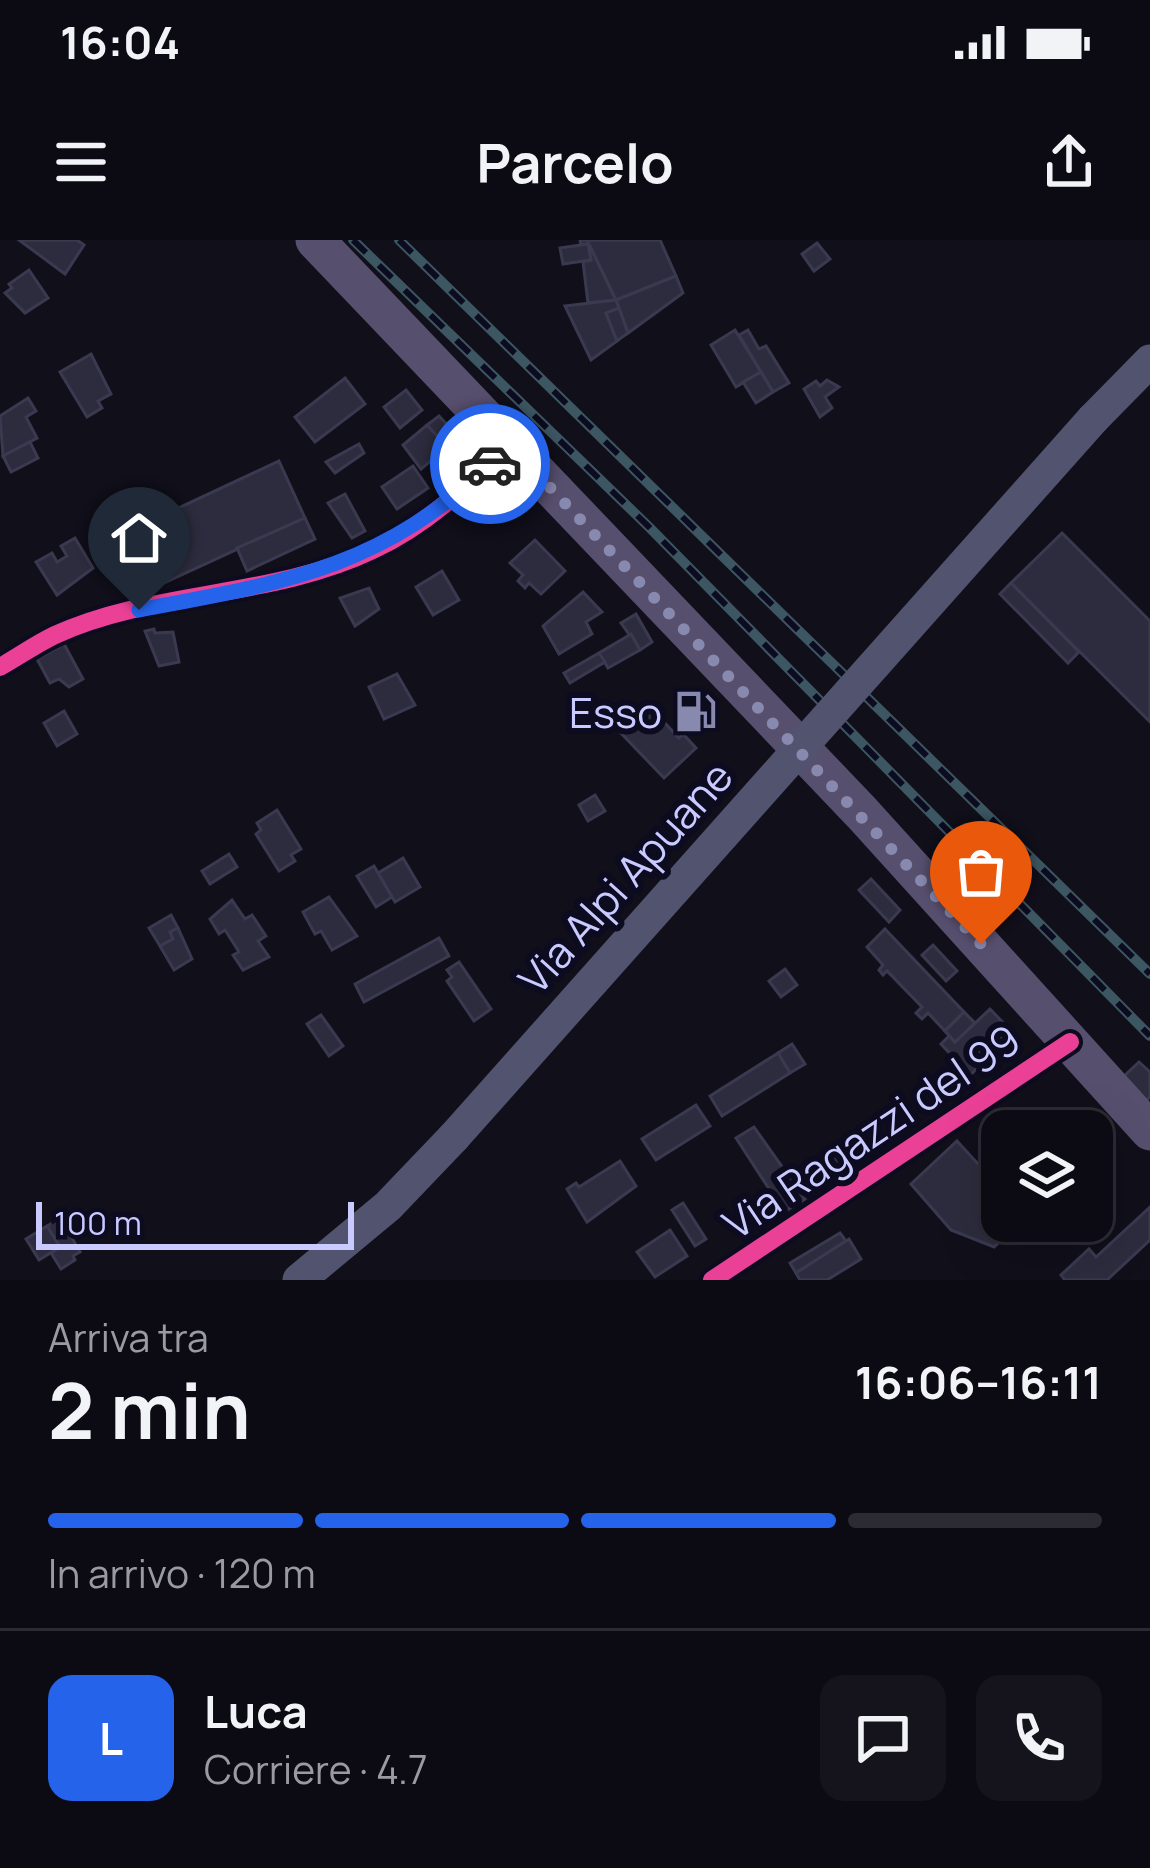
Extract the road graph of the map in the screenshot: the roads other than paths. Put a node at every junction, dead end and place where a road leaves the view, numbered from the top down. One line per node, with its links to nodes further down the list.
1 (315, 240): 3 (main road)
2 (1150, 361): 7 (main road, Via Alpi Apuane, bridge)
3 (510, 445): 4 (street); 5 (main road)
4 (0, 667)
5 (1070, 1042): 6 (main road); 8 (street, Via Ragazzi del 99)
6 (1150, 1131)
7 (299, 1280)
8 (712, 1280)

